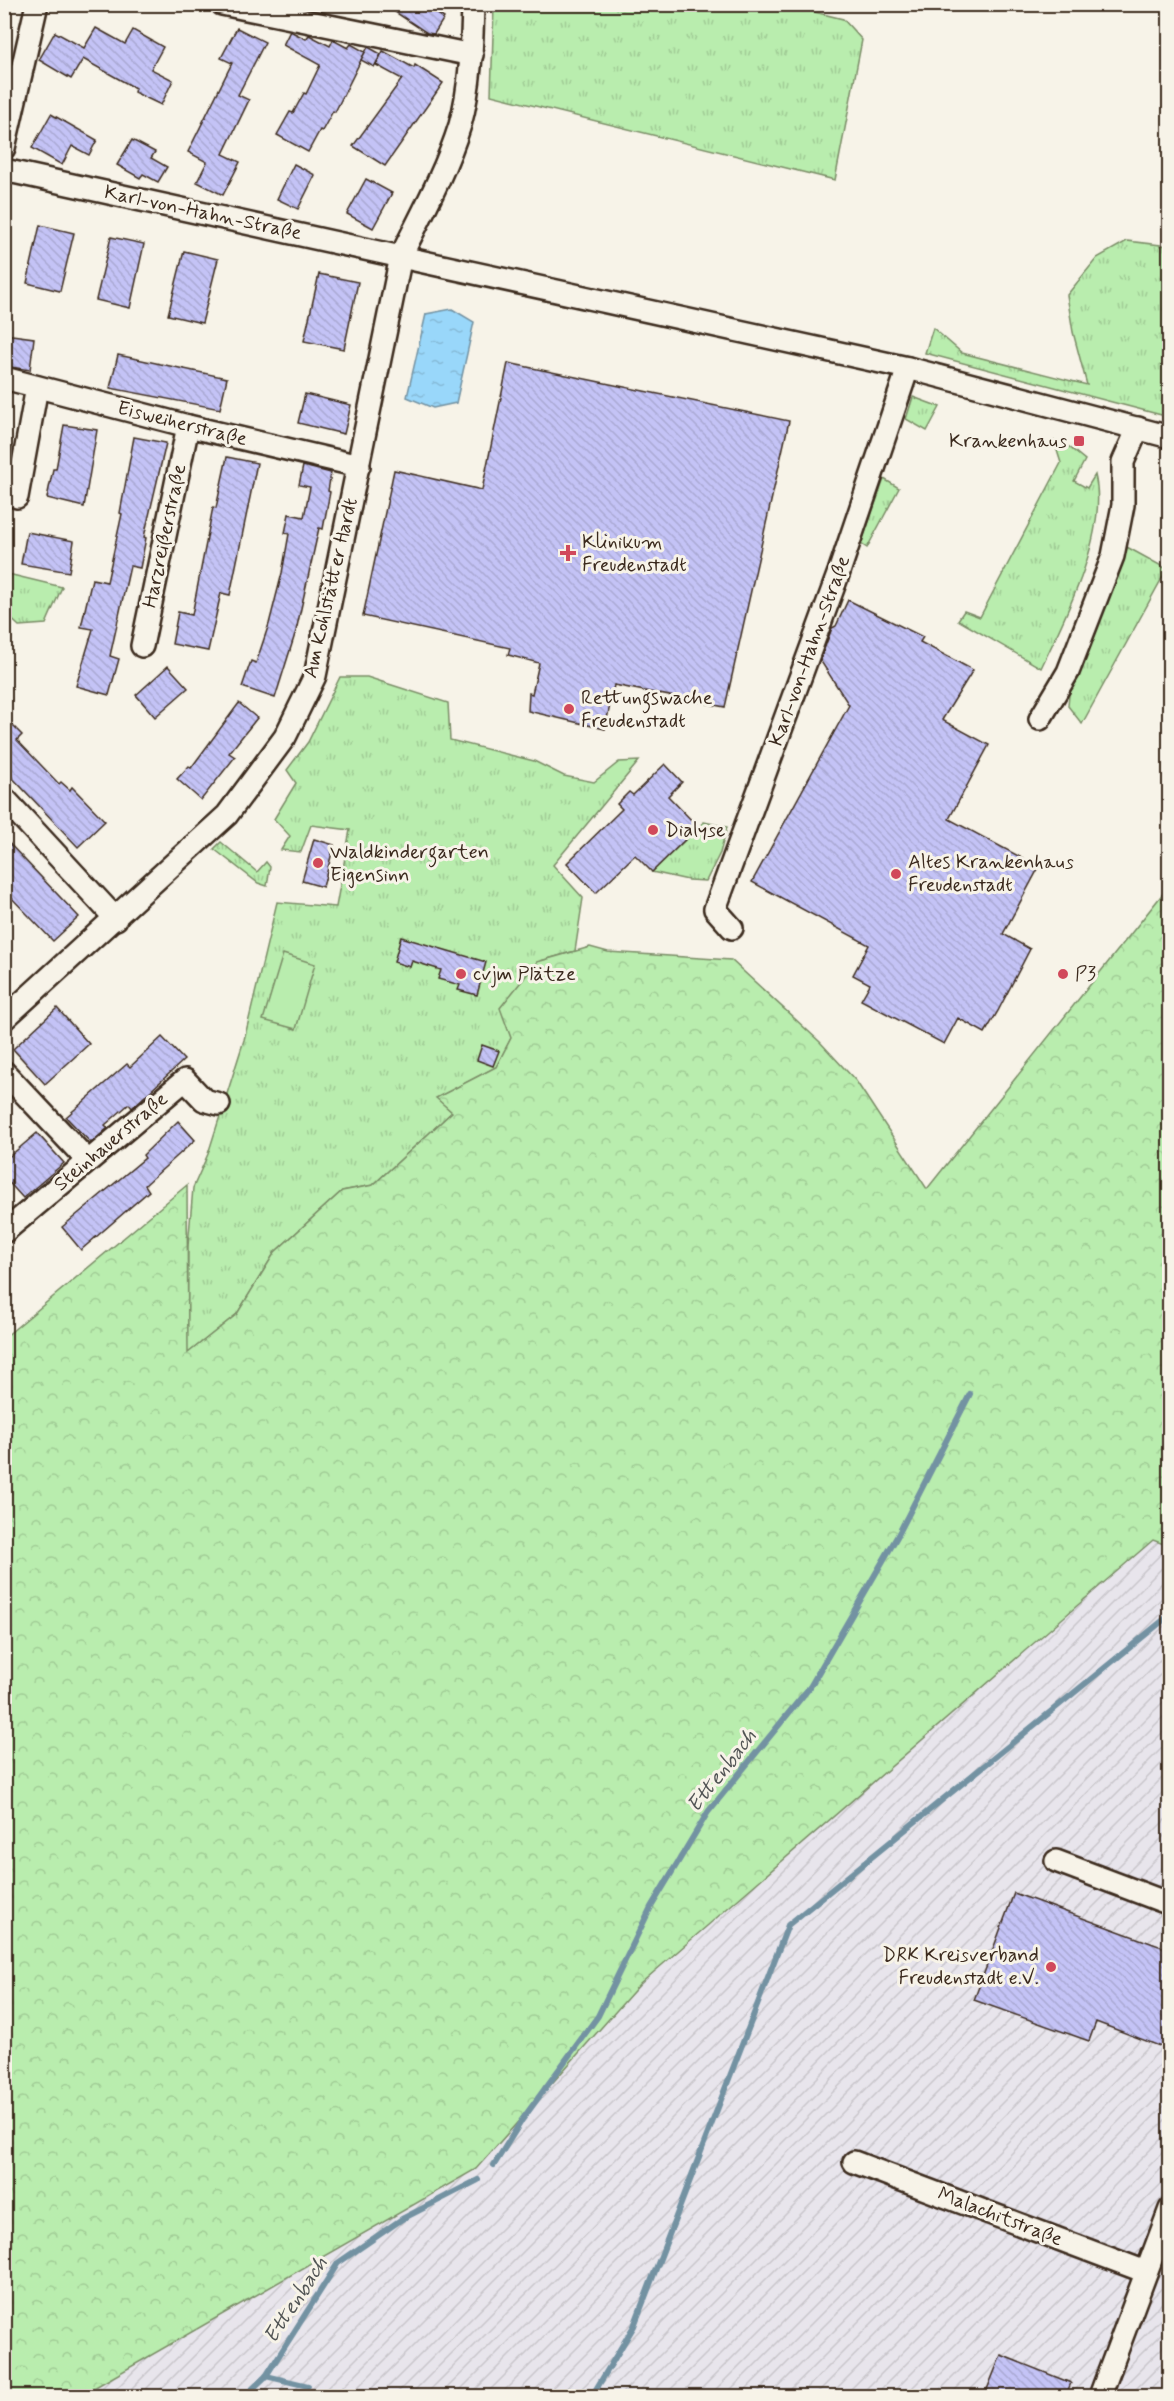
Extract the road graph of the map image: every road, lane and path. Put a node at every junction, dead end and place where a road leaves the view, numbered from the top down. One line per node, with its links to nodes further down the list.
1 (37, 4): 5 (street)
2 (222, 4): 4 (street)
3 (473, 4): 4 (street)
4 (472, 55): 7 (street)
5 (4, 148)
6 (4, 170): 7 (street, Karl-von-Hahn-Straße)
7 (401, 256): 8 (street, Karl-von-Hahn-Straße); 14 (street, Am Kohlstätter Hardt)
8 (908, 368): 12 (street, Karl-von-Hahn-Straße); 20 (street, Karl-von-Hahn-Straße)
9 (4, 378): 10 (street, Eisweiherstraße)
10 (37, 387): 11 (street, Eisweiherstraße); 15 (street)
11 (188, 426): 14 (street, Eisweiherstraße); 16 (street, Harzreißerstraße)
12 (1138, 428): 13 (street, Karl-von-Hahn-Straße); 17 (street)
13 (1170, 436)
14 (360, 466): 19 (street, Am Kohlstätter Hardt)
15 (17, 497)
16 (142, 646)
17 (1040, 719)
18 (4, 798): 19 (street)
19 (116, 919): 21 (street, Am Kohlstätter Hardt)
20 (732, 928)
21 (4, 1019)
22 (4, 1072): 24 (street)
23 (219, 1104): 24 (street, Steinhauerstraße)
24 (88, 1161): 25 (street, Steinhauerstraße)
25 (4, 1232)
26 (1056, 1861): 27 (street)
27 (1170, 1904)
28 (854, 2162): 30 (street, Malachitstraße)
29 (1170, 2209): 30 (street)
30 (1146, 2272): 31 (street)
31 (1100, 2397)

